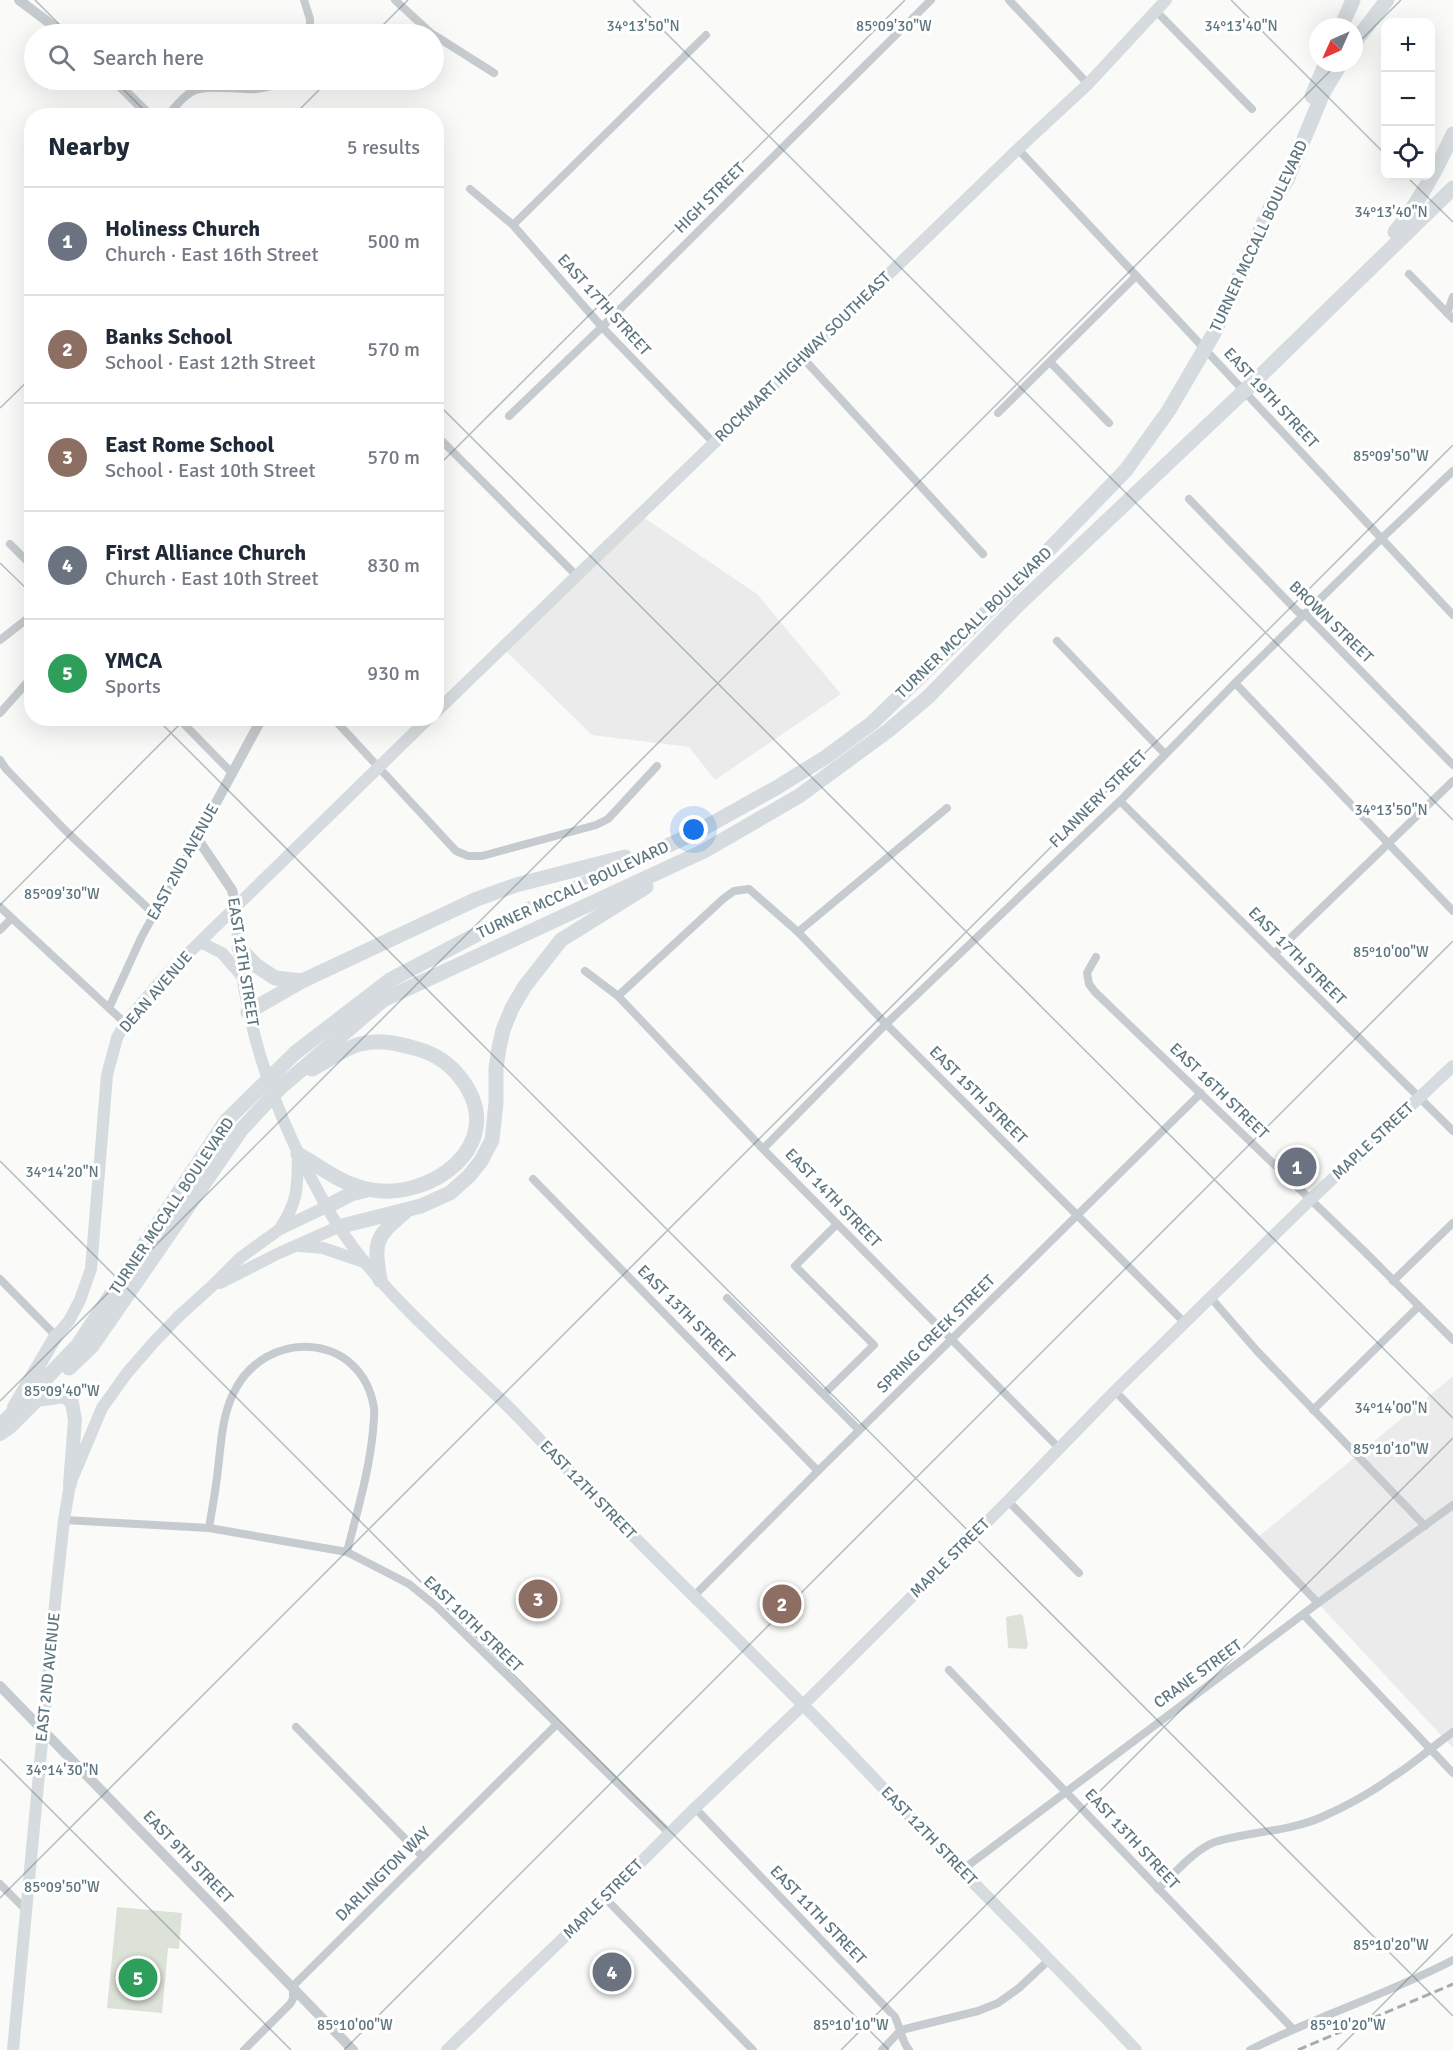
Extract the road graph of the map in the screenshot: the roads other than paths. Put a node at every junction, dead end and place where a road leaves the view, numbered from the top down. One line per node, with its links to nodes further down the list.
1 (19, 0): 11 (street)
2 (304, 0): 12 (street)
3 (395, 0): 13 (street)
4 (931, 0): 37 (street, HIGH STREET)
5 (1008, 0): 20 (street)
6 (1166, 0): 9 (main road, ROCKMART HIGHWAY SOUTHEAST)
7 (1353, 0): 10 (highway)
8 (1387, 0): 14 (highway)
9 (1156, 11): 20 (main road, ROCKMART HIGHWAY SOUTHEAST); 25 (street)
10 (1345, 18)
11 (51, 24)
12 (310, 24)
13 (421, 24)
14 (1363, 31)
15 (706, 35): 31 (street)
16 (444, 42): 19 (street)
17 (1322, 72): 30 (highway)
18 (1336, 72): 30 (highway, TURNER MCCALL BOULEVARD)
19 (494, 73)
20 (1088, 84): 27 (main road, ROCKMART HIGHWAY SOUTHEAST)
21 (124, 90): 23 (street)
22 (196, 90): 24 (street)
23 (142, 108)
24 (174, 108)
25 (1251, 109)
26 (1453, 134): 35 (highway)
27 (1018, 149): 33 (street, EAST 19TH STREET); 38 (main road, ROCKMART HIGHWAY SOUTHEAST)
28 (1453, 188): 35 (highway, TURNER MCCALL BOULEVARD)
29 (470, 189): 31 (street, EAST 17TH STREET)
30 (1272, 204): 76 (highway, TURNER MCCALL BOULEVARD)
31 (513, 225): 37 (street, EAST 17TH STREET)
32 (1409, 274): 36 (street)
33 (1136, 276): 39 (street); 47 (street, EAST 19TH STREET)
34 (1453, 297): 36 (street)
35 (1336, 300): 77 (highway, TURNER MCCALL BOULEVARD)
36 (1450, 316)
37 (602, 327): 41 (street, HIGH STREET); 44 (street, EAST 17TH STREET)
38 (802, 357): 44 (main road, ROCKMART HIGHWAY SOUTHEAST); 49 (street)
39 (1050, 362): 40 (street); 42 (street)
40 (998, 413)
41 (509, 416)
42 (1109, 423)
43 (444, 443): 51 (street)
44 (714, 443): 51 (main road, ROCKMART HIGHWAY SOUTHEAST)
45 (1453, 471): 47 (street, FLANNERY STREET)
46 (1189, 499): 52 (street, BROWN STREET)
47 (1381, 539): 52 (street, FLANNERY STREET); 53 (street, EAST 19TH STREET)
48 (10, 544): 50 (street)
49 (983, 554)
50 (24, 558)
51 (577, 576): 59 (main road, ROCKMART HIGHWAY SOUTHEAST)
52 (1306, 615): 57 (street, FLANNERY STREET); 67 (street, BROWN STREET)
53 (1453, 615)
54 (24, 621): 55 (street)
55 (0, 640)
56 (1057, 641): 65 (street)
57 (1235, 683): 65 (street, FLANNERY STREET); 75 (street)
58 (24, 686): 60 (street)
59 (444, 704)
60 (0, 713)
61 (186, 726): 70 (street)
62 (257, 726): 70 (street, EAST 2ND AVENUE)
63 (341, 726): 69 (street)
64 (421, 726): 69 (main road)
65 (1165, 754): 72 (street, FLANNERY STREET)
66 (0, 760): 81 (street)
67 (1453, 765)
68 (657, 766): 69 (street)
69 (380, 767): 79 (main road)
70 (231, 772): 74 (street, EAST 2ND AVENUE)
71 (1453, 781): 75 (street)
72 (1120, 801): 87 (street, EAST 17TH STREET); 96 (street, FLANNERY STREET)
73 (946, 808): 84 (street)
74 (197, 838): 79 (street, EAST 12TH STREET); 81 (street, EAST 2ND AVENUE)
75 (1388, 843): 80 (street); 87 (street)
76 (654, 850): 91 (highway); 131 (highway, TURNER MCCALL BOULEVARD)
77 (704, 851): 98 (highway, TURNER MCCALL BOULEVARD); 108 (highway)
78 (0, 907): 82 (street)
79 (236, 907): 85 (main road, DEAN AVENUE); 86 (main road, EAST 12TH STREET)
80 (1453, 911)
81 (154, 914): 93 (street, EAST 2ND AVENUE)
82 (11, 919): 83 (street); 93 (street)
83 (0, 930)
84 (798, 932): 92 (street, EAST 15TH STREET); 96 (street, EAST 15TH STREET)
85 (196, 945): 90 (main road); 95 (main road, DEAN AVENUE)
86 (239, 948): 90 (main road, EAST 12TH STREET); 91 (highway)
87 (1274, 954): 100 (street, EAST 17TH STREET)
88 (1096, 957): 99 (street, EAST 16TH STREET)
89 (585, 970): 92 (street, EAST 14TH STREET)
90 (243, 979): 94 (main road, EAST 12TH STREET)
91 (302, 981): 94 (highway)
92 (618, 996): 102 (street, EAST 14TH STREET)
93 (110, 1008): 95 (street)
94 (248, 1012): 103 (main road, EAST 12TH STREET)
95 (124, 1023): 124 (main road, DEAN AVENUE)
96 (886, 1024): 102 (street, FLANNERY STREET); 109 (street, EAST 15TH STREET)
97 (1453, 1066): 100 (main road, MAPLE STREET)
98 (280, 1087): 105 (highway); 129 (highway, TURNER MCCALL BOULEVARD)
99 (1201, 1093): 106 (street, EAST 16TH STREET); 109 (street, SPRING CREEK STREET)
100 (1420, 1099): 101 (street, EAST 17TH STREET); 106 (main road, MAPLE STREET)
101 (1453, 1131)
102 (764, 1149): 111 (street, EAST 14TH STREET)
103 (298, 1154): 105 (highway); 107 (main road, EAST 12TH STREET); 113 (main road)
104 (533, 1179): 134 (street, EAST 13TH STREET)
105 (367, 1190): 107 (highway)
106 (1310, 1200): 118 (street, EAST 16TH STREET); 121 (main road, MAPLE STREET)
107 (326, 1207): 112 (main road, EAST 12TH STREET); 113 (main road)
108 (408, 1210): 112 (highway); 117 (highway)
109 (1077, 1216): 123 (street, EAST 15TH STREET); 125 (street, SPRING CREEK STREET)
110 (1453, 1223): 118 (street)
111 (837, 1224): 125 (street, EAST 14TH STREET); 128 (street)
112 (338, 1227): 114 (main road); 115 (main road, EAST 12TH STREET)
113 (280, 1230): 119 (main road)
114 (295, 1246): 115 (main road); 119 (main road)
115 (365, 1262): 117 (main road, EAST 12TH STREET)
116 (0, 1279): 124 (street)
117 (380, 1280): 143 (main road, EAST 12TH STREET)
118 (1393, 1281): 122 (street, EAST 16TH STREET)
119 (211, 1287): 135 (main road, EAST 2ND AVENUE)
120 (727, 1298): 128 (street)
121 (1212, 1298): 123 (main road, MAPLE STREET); 130 (street)
122 (1419, 1307): 126 (street, EAST 16TH STREET); 130 (street)
123 (1185, 1323): 127 (main road, MAPLE STREET)
124 (56, 1336): 131 (main road)
125 (951, 1340): 132 (street, SPRING CREEK STREET); 133 (street, EAST 14TH STREET)
126 (1453, 1340)
127 (1115, 1391): 133 (main road, MAPLE STREET); 144 (street)
128 (824, 1394): 132 (street)
129 (37, 1400): 131 (main road, TURNER MCCALL BOULEVARD); 135 (main road)
130 (1313, 1410): 139 (street)
131 (2, 1428)
132 (859, 1430): 134 (street, SPRING CREEK STREET)
133 (1059, 1448): 136 (main road, MAPLE STREET)
134 (818, 1471): 143 (street, SPRING CREEK STREET)
135 (70, 1484): 138 (main road, EAST 2ND AVENUE)
136 (1008, 1501): 142 (street); 148 (main road, MAPLE STREET)
137 (1453, 1505): 139 (street, CRANE STREET)
138 (64, 1520): 140 (street, EAST 10TH STREET); 151 (main road, EAST 2ND AVENUE)
139 (1425, 1526): 144 (street, CRANE STREET)
140 (209, 1528): 141 (street, EAST 10TH STREET); 141 (street)
141 (347, 1552): 149 (street, EAST 10TH STREET)
142 (1078, 1573)
143 (693, 1597): 148 (main road, EAST 12TH STREET)
144 (1318, 1603): 145 (street, CRANE STREET)
145 (1304, 1615): 153 (street); 155 (street, CRANE STREET)
146 (949, 1670): 155 (street, EAST 13TH STREET)
147 (0, 1686): 151 (street, EAST 9TH STREET)
148 (803, 1705): 156 (main road, MAPLE STREET); 159 (main road, EAST 12TH STREET)
149 (556, 1725): 157 (street, EAST 10TH STREET); 158 (street, DARLINGTON WAY)
150 (296, 1727): 158 (street)
151 (43, 1730): 163 (main road, EAST 2ND AVENUE); 166 (street, EAST 9TH STREET)
152 (1453, 1732): 153 (street)
153 (1429, 1748): 154 (street); 161 (street)
154 (1453, 1773)
155 (1066, 1791): 159 (street, CRANE STREET); 161 (street, EAST 13TH STREET)
156 (694, 1808): 157 (main road, MAPLE STREET); 168 (street, EAST 11TH STREET)
157 (669, 1833): 162 (main road, MAPLE STREET)
158 (422, 1856): 166 (street, DARLINGTON WAY)
159 (962, 1870): 164 (main road, EAST 12TH STREET)
160 (0, 1884): 163 (street)
161 (1158, 1889): 167 (street, EAST 13TH STREET)
162 (605, 1898): 172 (main road, MAPLE STREET); 173 (street)
163 (27, 1912): 169 (main road, EAST 2ND AVENUE)
164 (1050, 1959): 168 (street); 176 (main road, EAST 12TH STREET)
165 (1453, 1960): 167 (street)
166 (293, 1986): 170 (street, DARLINGTON WAY); 171 (street, EAST 9TH STREET)
167 (1292, 2028): 177 (street)
168 (901, 2030): 174 (street); 175 (street, EAST 11TH STREET)
169 (13, 2050)
170 (244, 2050)
171 (353, 2050)
172 (447, 2050)
173 (753, 2050)
174 (882, 2050)
175 (909, 2050)
176 (1136, 2050)
177 (1250, 2050)

